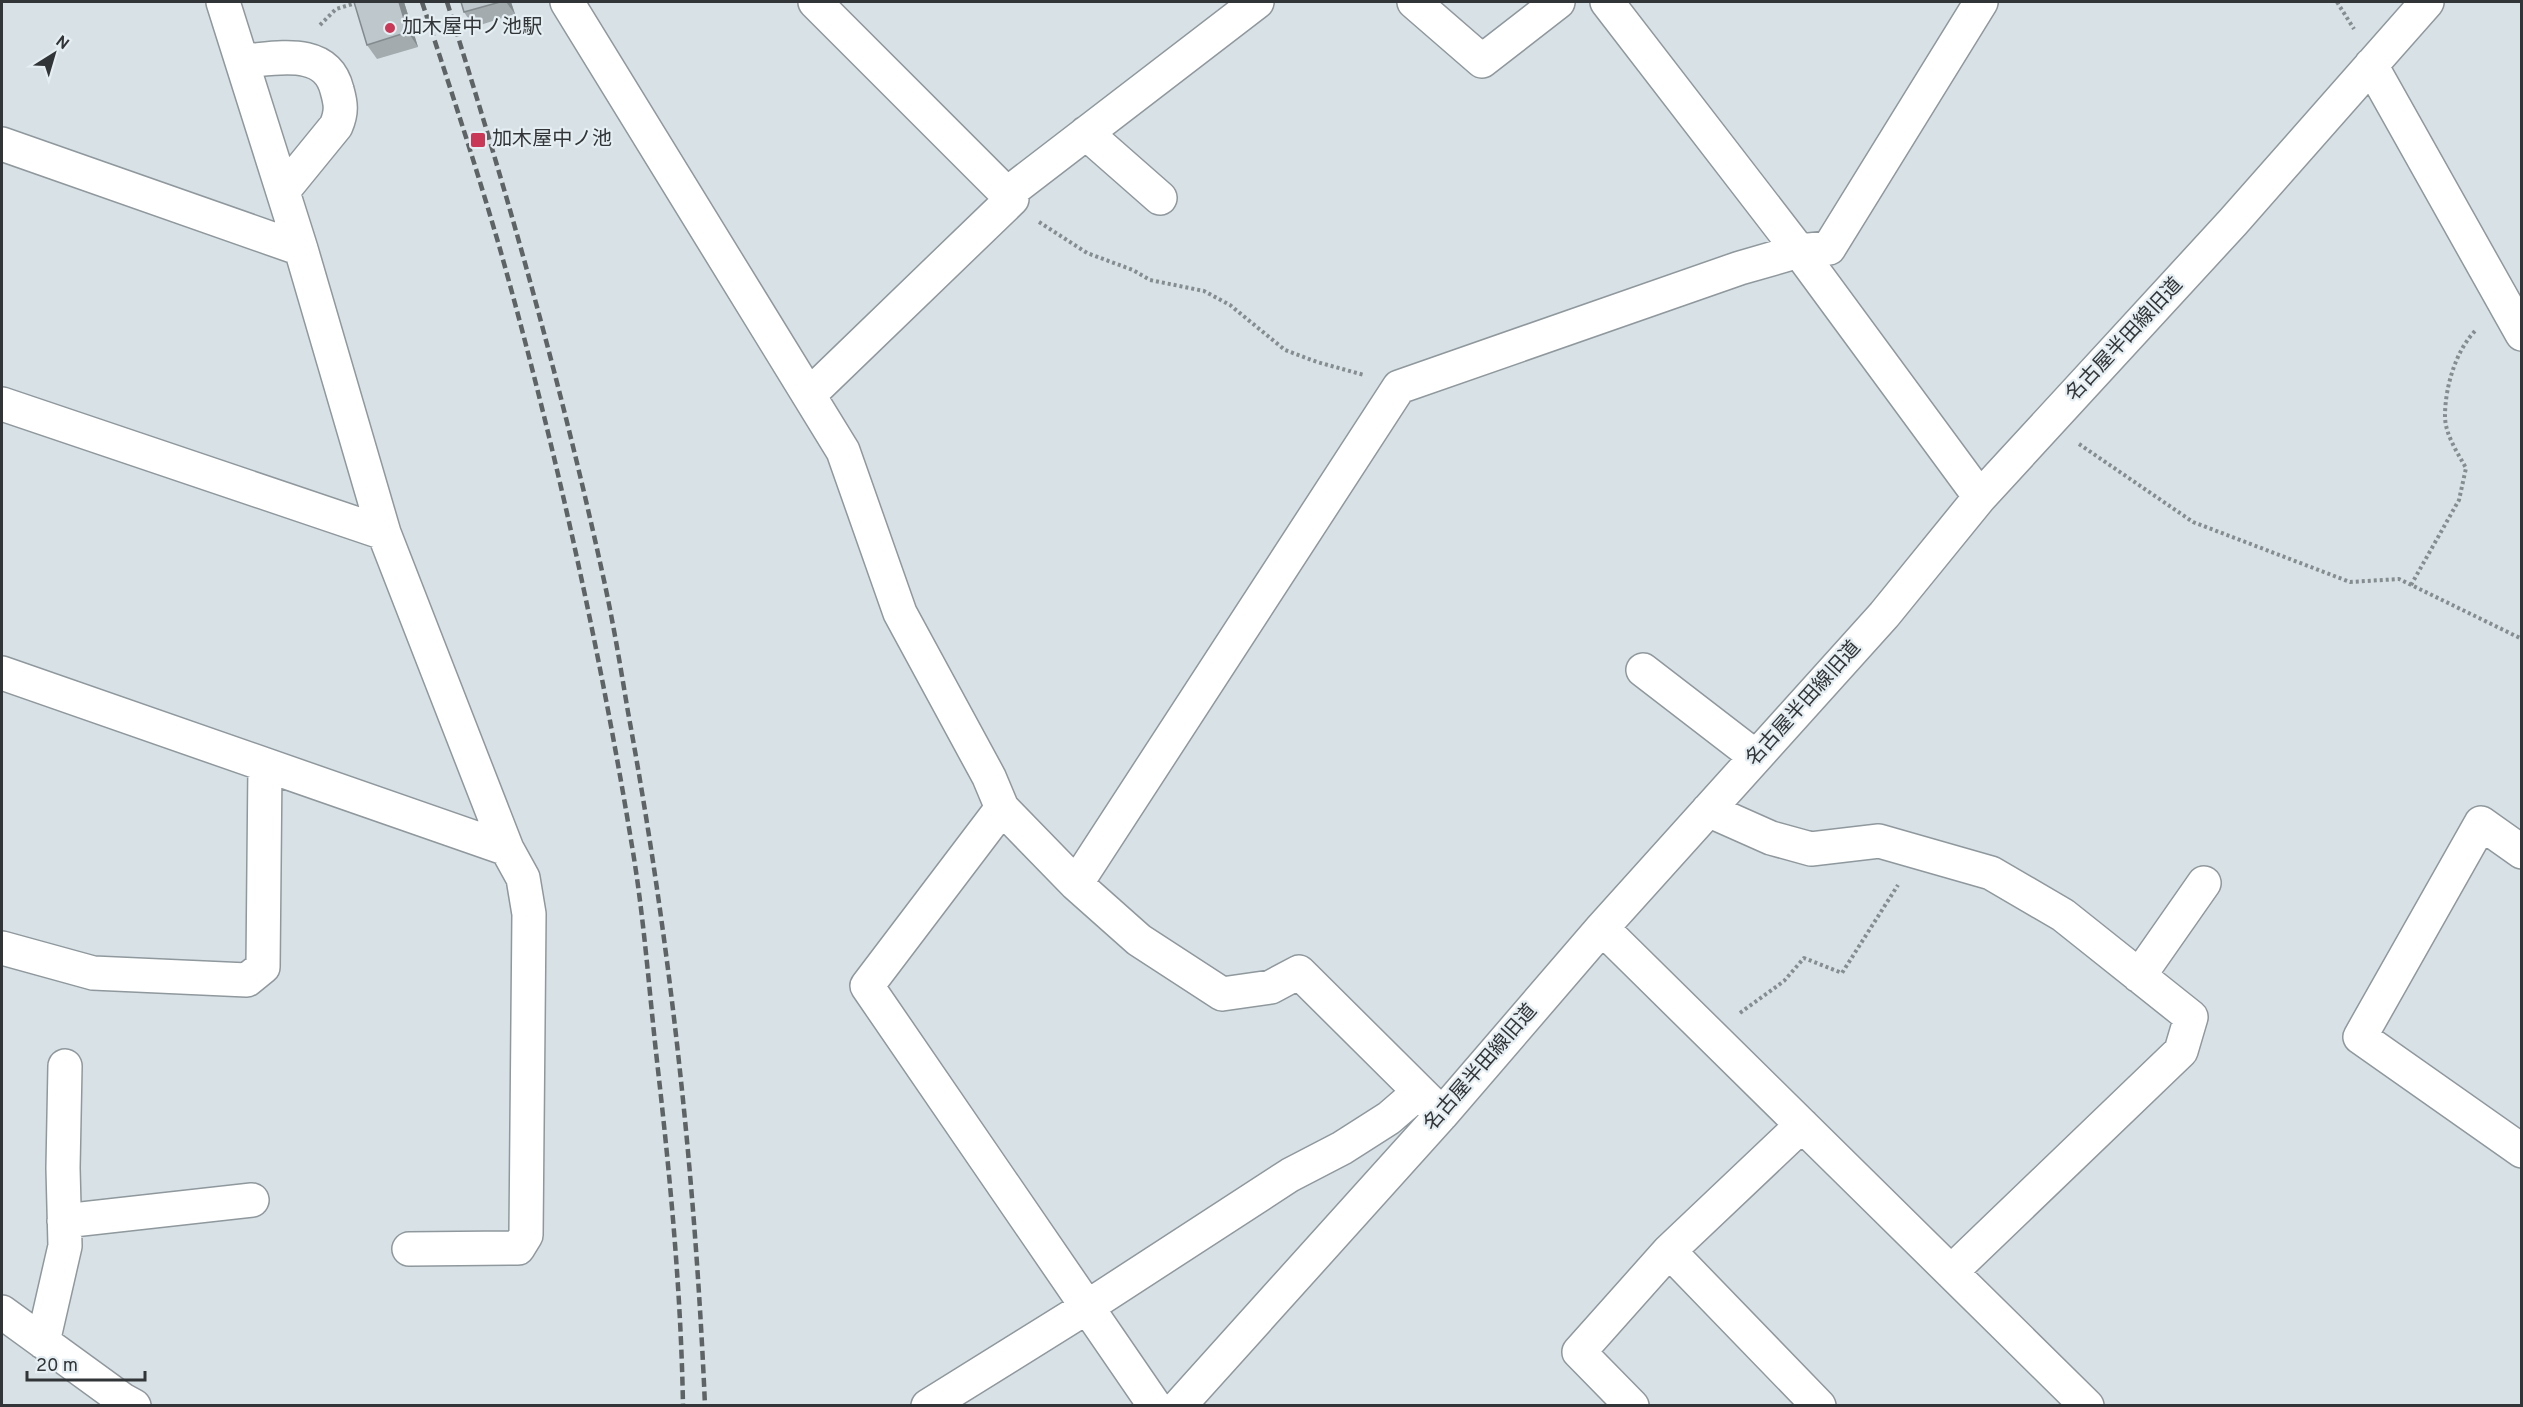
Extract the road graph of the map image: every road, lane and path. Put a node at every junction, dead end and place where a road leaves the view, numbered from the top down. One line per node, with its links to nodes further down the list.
1 (223, 2): 10 (street)
2 (567, 2): 21 (street)
3 (814, 2): 12 (street)
4 (1257, 2): 12 (street)
5 (1414, 2): 6 (street)
6 (1558, 2)
7 (1607, 2): 18 (street)
8 (1981, 2): 18 (street)
9 (2427, 2): 11 (street, 名古屋半田線旧道)
10 (242, 61): 14 (street); 14 (street)
11 (2371, 65): 19 (street); 23 (street, 名古屋半田線旧道)
12 (1086, 132): 15 (street)
13 (2, 144): 17 (street)
14 (283, 191): 17 (street)
15 (1160, 198)
16 (1012, 199): 20 (path); 21 (street)
17 (301, 249): 25 (street)
18 (1799, 251): 20 (street); 24 (street)
19 (2514, 320): 26 (path)
20 (1395, 394): 38 (street)
21 (808, 395): 32 (street)
22 (2, 404): 25 (street)
23 (2049, 423): 24 (street, 名古屋半田線旧道); 26 (path)
24 (1980, 497): 30 (street, 名古屋半田線旧道)
25 (384, 533): 34 (street)
26 (2411, 585): 27 (path)
27 (2522, 639)
28 (1643, 670): 30 (street)
29 (2, 673): 31 (street)
30 (1756, 757): 33 (street, 名古屋半田線旧道)
31 (265, 765): 34 (street); 40 (street)
32 (1002, 808): 38 (street); 53 (street)
33 (1708, 810): 35 (street); 39 (street, 名古屋半田線旧道)
34 (507, 849): 50 (street)
35 (1911, 850): 41 (street); 42 (path)
36 (2522, 852): 47 (street)
37 (2204, 883): 41 (street)
38 (1076, 884): 44 (street)
39 (1602, 928): 42 (street); 45 (street, 名古屋半田線旧道)
40 (2, 948)
41 (2139, 976): 52 (street)
42 (1711, 1035): 46 (street)
43 (65, 1066): 49 (street)
44 (1419, 1092): 45 (street); 53 (street)
45 (1442, 1114): 59 (street, 名古屋半田線旧道)
46 (1802, 1125): 51 (street); 52 (street)
47 (2522, 1151)
48 (252, 1200): 49 (street)
49 (64, 1221): 55 (street)
50 (410, 1249)
51 (1669, 1251): 60 (street); 61 (street)
52 (1951, 1272): 62 (street)
53 (1087, 1307): 57 (street); 58 (street)
54 (2, 1312): 55 (street)
55 (43, 1342): 56 (street)
56 (134, 1406)
57 (928, 1406)
58 (1155, 1406)
59 (1179, 1406)
60 (1632, 1406)
61 (1819, 1406)
62 (2087, 1406)

